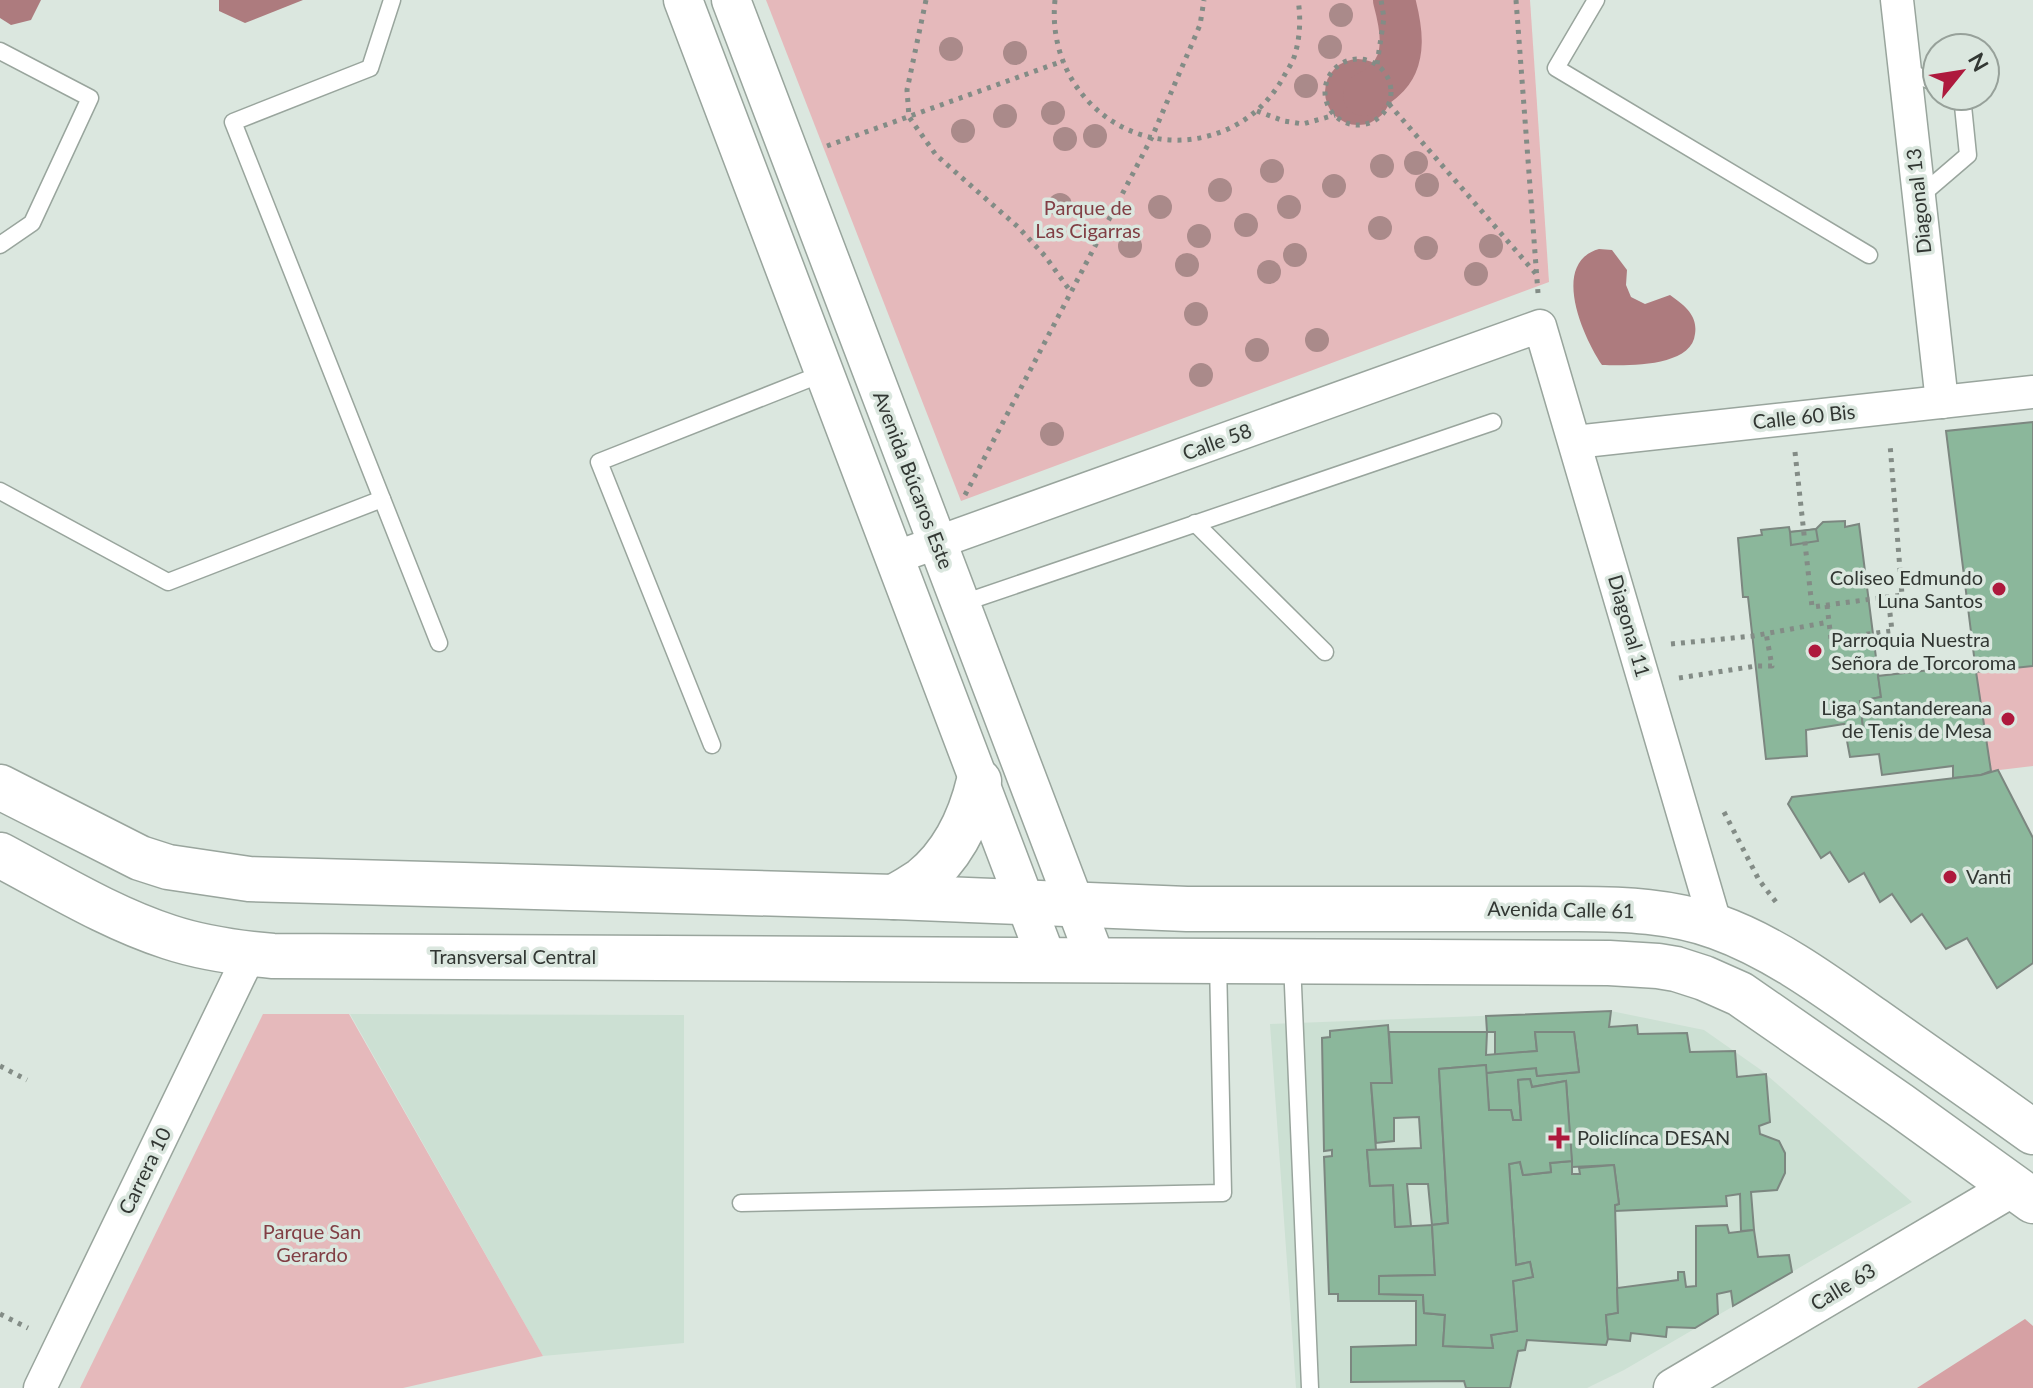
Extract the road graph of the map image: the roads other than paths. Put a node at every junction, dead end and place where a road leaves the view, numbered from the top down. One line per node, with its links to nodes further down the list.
1 (392, 0): 20 (lane)
2 (683, 0): 14 (street)
3 (731, 0): 22 (street, Avenida Búcaros Este)
4 (1596, 0): 12 (lane)
5 (1897, 0): 7 (street, Diagonal 13)
6 (0, 51): 11 (lane)
7 (1905, 71): 8 (lane); 10 (street, Diagonal 13)
8 (1921, 77)
9 (1964, 112): 10 (lane)
10 (1919, 197): 16 (street, Diagonal 13)
11 (0, 245)
12 (1869, 255)
13 (1540, 326): 18 (street, Diagonal 11); 22 (street, Calle 58)
14 (824, 373): 23 (street); 27 (lane)
15 (2033, 392): 16 (street, Calle 60 Bis)
16 (1927, 404): 18 (street, Calle 60 Bis)
17 (1493, 422): 21 (lane)
18 (1575, 442): 34 (street, Diagonal 11)
19 (0, 491): 20 (lane)
20 (382, 499): 25 (lane)
21 (1195, 523): 24 (lane); 26 (lane)
22 (938, 543): 23 (street, Calle 58); 24 (street, Avenida Búcaros Este)
23 (894, 558): 28 (street)
24 (960, 604): 33 (street, Avenida Búcaros Este)
25 (439, 643)
26 (1325, 652)
27 (712, 745)
28 (979, 781): 31 (main road); 32 (street)
29 (0, 787): 31 (main road)
30 (0, 855): 35 (main road, Transversal Central)
31 (894, 897): 32 (main road)
32 (1026, 903): 33 (main road, Avenida Calle 61); 36 (street)
33 (1075, 905): 34 (main road, Avenida Calle 61); 37 (street, Avenida Búcaros Este)
34 (1716, 926): 40 (main road, Avenida Calle 61)
35 (250, 954): 36 (main road, Transversal Central); 43 (street, Carrera 10)
36 (1047, 960): 37 (main road)
37 (1096, 960): 38 (main road)
38 (1218, 961): 39 (main road); 42 (lane)
39 (1292, 961): 41 (main road); 44 (lane)
40 (2033, 1132)
41 (2023, 1194): 45 (street, Calle 63)
42 (741, 1203)
43 (40, 1388)
44 (1310, 1388)
45 (1673, 1388)

